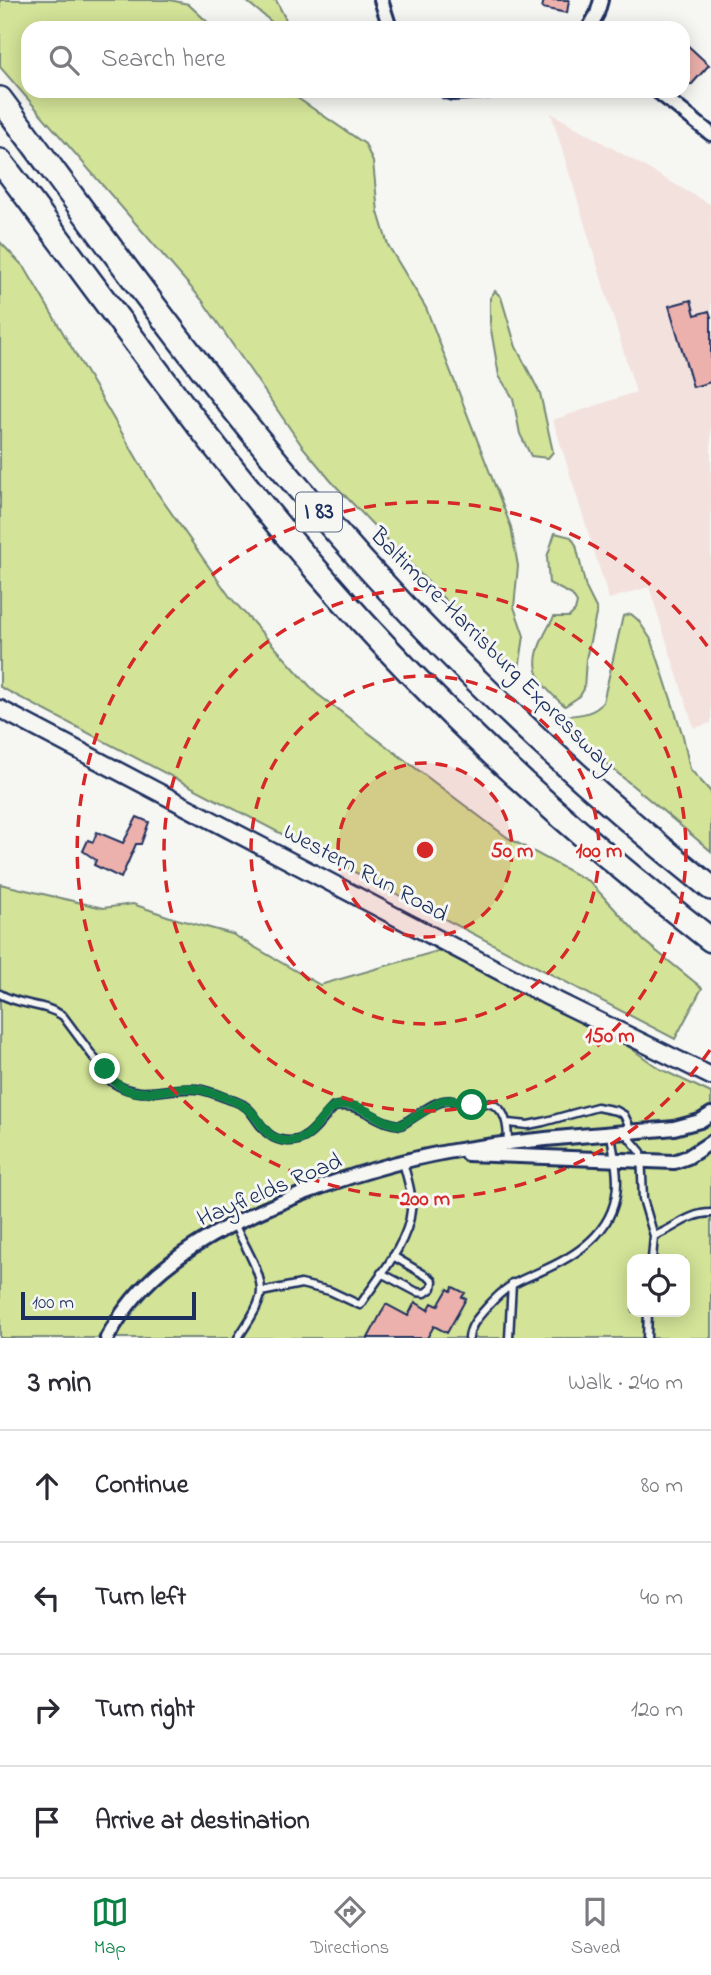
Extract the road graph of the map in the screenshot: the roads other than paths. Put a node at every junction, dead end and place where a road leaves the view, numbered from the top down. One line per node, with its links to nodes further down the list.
1 (381, 0): 3 (street)
2 (601, 0): 4 (street)
3 (388, 21)
4 (593, 21)
5 (666, 98): 7 (street)
6 (0, 99): 10 (highway, Baltimore-Harrisburg Expressway / I 83)
7 (711, 134)
8 (0, 161): 11 (highway, I 83)
9 (0, 709): 13 (street, Western Run Road)
10 (711, 888)
11 (711, 940)
12 (0, 994): 15 (lane)
13 (711, 1076)
14 (711, 1114): 16 (street, Hayfields Road)
15 (508, 1124): 16 (lane); 19 (lane)
16 (629, 1132): 17 (street, Hayfields Road); 22 (lane)
17 (611, 1134): 19 (street, Hayfields Road); 21 (lane)
18 (711, 1142): 22 (street, Hayfields Road)
19 (508, 1143): 20 (street, Hayfields Road)
20 (445, 1153): 21 (street, Hayfields Road); 23 (street, Hayfields Road)
21 (614, 1160): 22 (street, Hayfields Road); 30 (lane)
22 (643, 1161): 26 (lane)
23 (403, 1162): 25 (street, Hayfields Road); 28 (lane)
24 (711, 1213): 26 (lane)
25 (234, 1224): 31 (lane); 33 (street, Hayfields Road)
26 (654, 1236): 27 (lane)
27 (652, 1254)
28 (393, 1256): 29 (lane); 29 (lane)
29 (381, 1273): 31 (lane)
30 (512, 1283): 35 (lane); 36 (lane)
31 (261, 1293): 34 (lane)
32 (648, 1317): 37 (lane)
33 (107, 1338)
34 (238, 1338)
35 (469, 1338)
36 (509, 1338)
37 (647, 1338)

